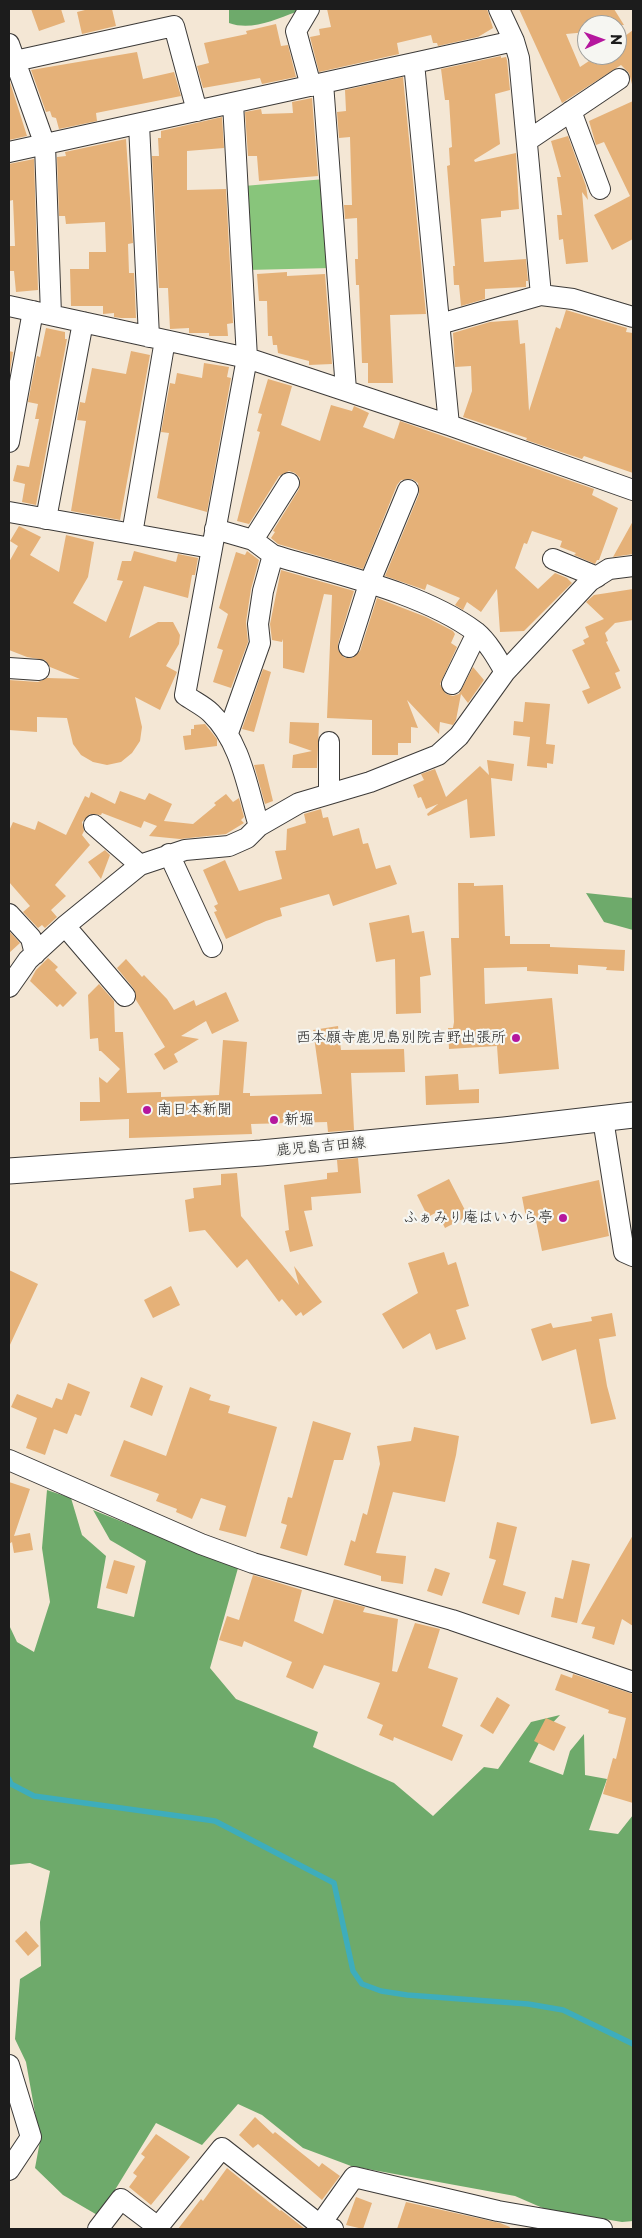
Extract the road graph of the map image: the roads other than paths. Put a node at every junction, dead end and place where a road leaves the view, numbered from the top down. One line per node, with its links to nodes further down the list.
1 (310, 9): 7 (street)
2 (499, 9): 3 (street)
3 (514, 41): 5 (street); 12 (street)
4 (12, 52): 10 (street); 13 (street)
5 (414, 63): 7 (street); 21 (street)
6 (619, 79): 9 (street)
7 (317, 85): 8 (street); 24 (street)
8 (233, 103): 10 (street); 23 (street)
9 (571, 110): 12 (street); 15 (street)
10 (197, 111): 11 (street)
11 (139, 124): 13 (street); 22 (street)
12 (527, 141): 16 (street)
13 (45, 145): 14 (street); 18 (street)
14 (9, 152)
15 (600, 189)
16 (541, 295): 19 (street); 21 (street)
17 (9, 306): 18 (street)
18 (42, 313): 20 (street); 26 (street)
19 (633, 317)
20 (83, 322): 22 (street); 31 (street)
21 (440, 324): 25 (street)
22 (157, 338): 23 (street); 32 (street)
23 (247, 358): 24 (street); 33 (street)
24 (346, 390): 25 (street)
25 (449, 425): 29 (street)
26 (9, 442)
27 (289, 483): 34 (street)
28 (408, 490): 39 (street)
29 (633, 490)
30 (9, 512): 31 (street)
31 (46, 519): 32 (street)
32 (132, 534): 33 (street)
33 (213, 538): 34 (street); 46 (street)
34 (253, 540): 35 (street)
35 (273, 554): 39 (street); 46 (street)
36 (553, 559): 38 (street)
37 (633, 566): 38 (street)
38 (597, 577): 44 (street)
39 (369, 584): 40 (street); 41 (street)
40 (477, 633): 44 (street); 45 (street)
41 (349, 647)
42 (9, 668): 43 (street)
43 (38, 670)
44 (505, 672): 48 (street)
45 (452, 684)
46 (228, 733): 50 (street)
47 (329, 742): 48 (street)
48 (329, 794): 50 (street)
49 (94, 825): 52 (street)
50 (259, 826): 51 (street)
51 (169, 854): 52 (street); 55 (street)
52 (140, 865): 54 (street)
53 (9, 914): 56 (street)
54 (65, 926): 56 (street); 58 (street)
55 (212, 948)
56 (35, 954): 57 (street)
57 (9, 987)
58 (125, 996)
59 (633, 1115): 60 (main road, 鹿児島吉田線)
60 (603, 1119): 61 (main road, 鹿児島吉田線); 62 (street)
61 (9, 1171)
62 (633, 1256)
63 (9, 1460): 64 (street)
64 (633, 1682)
65 (9, 2065): 66 (street)
66 (9, 2170)
67 (160, 2228): 68 (street); 69 (street)
68 (323, 2228): 70 (street)
69 (98, 2229)
70 (602, 2229)

